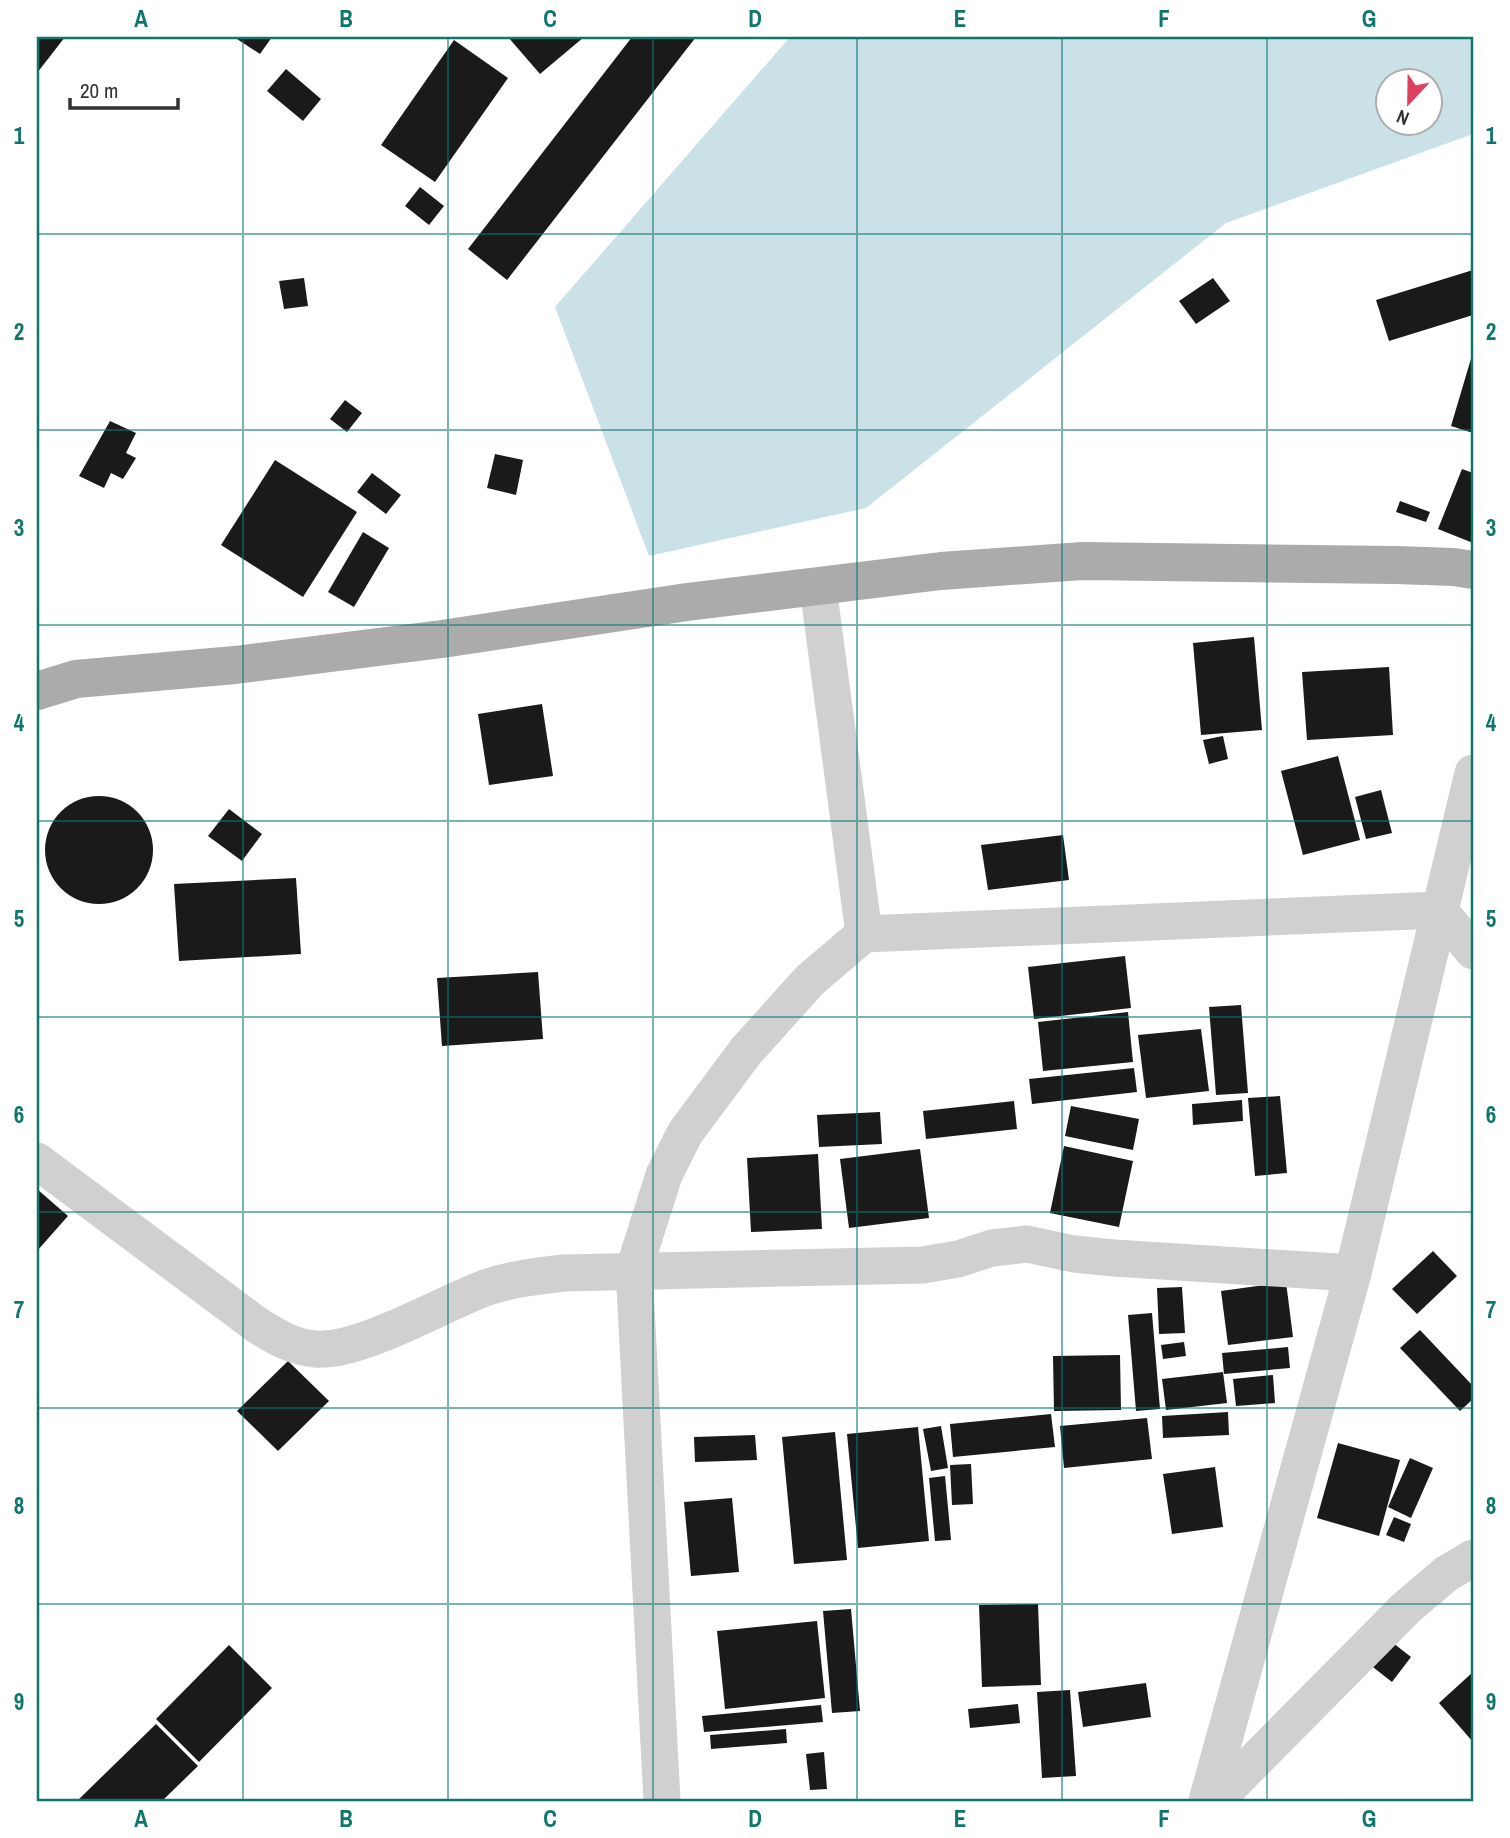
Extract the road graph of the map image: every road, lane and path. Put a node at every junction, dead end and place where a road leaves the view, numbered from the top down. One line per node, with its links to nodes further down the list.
1 (1473, 570): 2 (main road)
2 (818, 587): 3 (main road); 6 (street)
3 (37, 691)
4 (1473, 774): 5 (street)
5 (1439, 910): 6 (street); 7 (street); 10 (street)
6 (864, 934): 9 (street)
7 (1473, 951)
8 (37, 1161): 9 (street)
9 (634, 1269): 10 (street); 12 (street)
10 (1353, 1273): 13 (street)
11 (1473, 1558): 14 (street)
12 (662, 1801)
13 (1207, 1801)
14 (1215, 1801)

